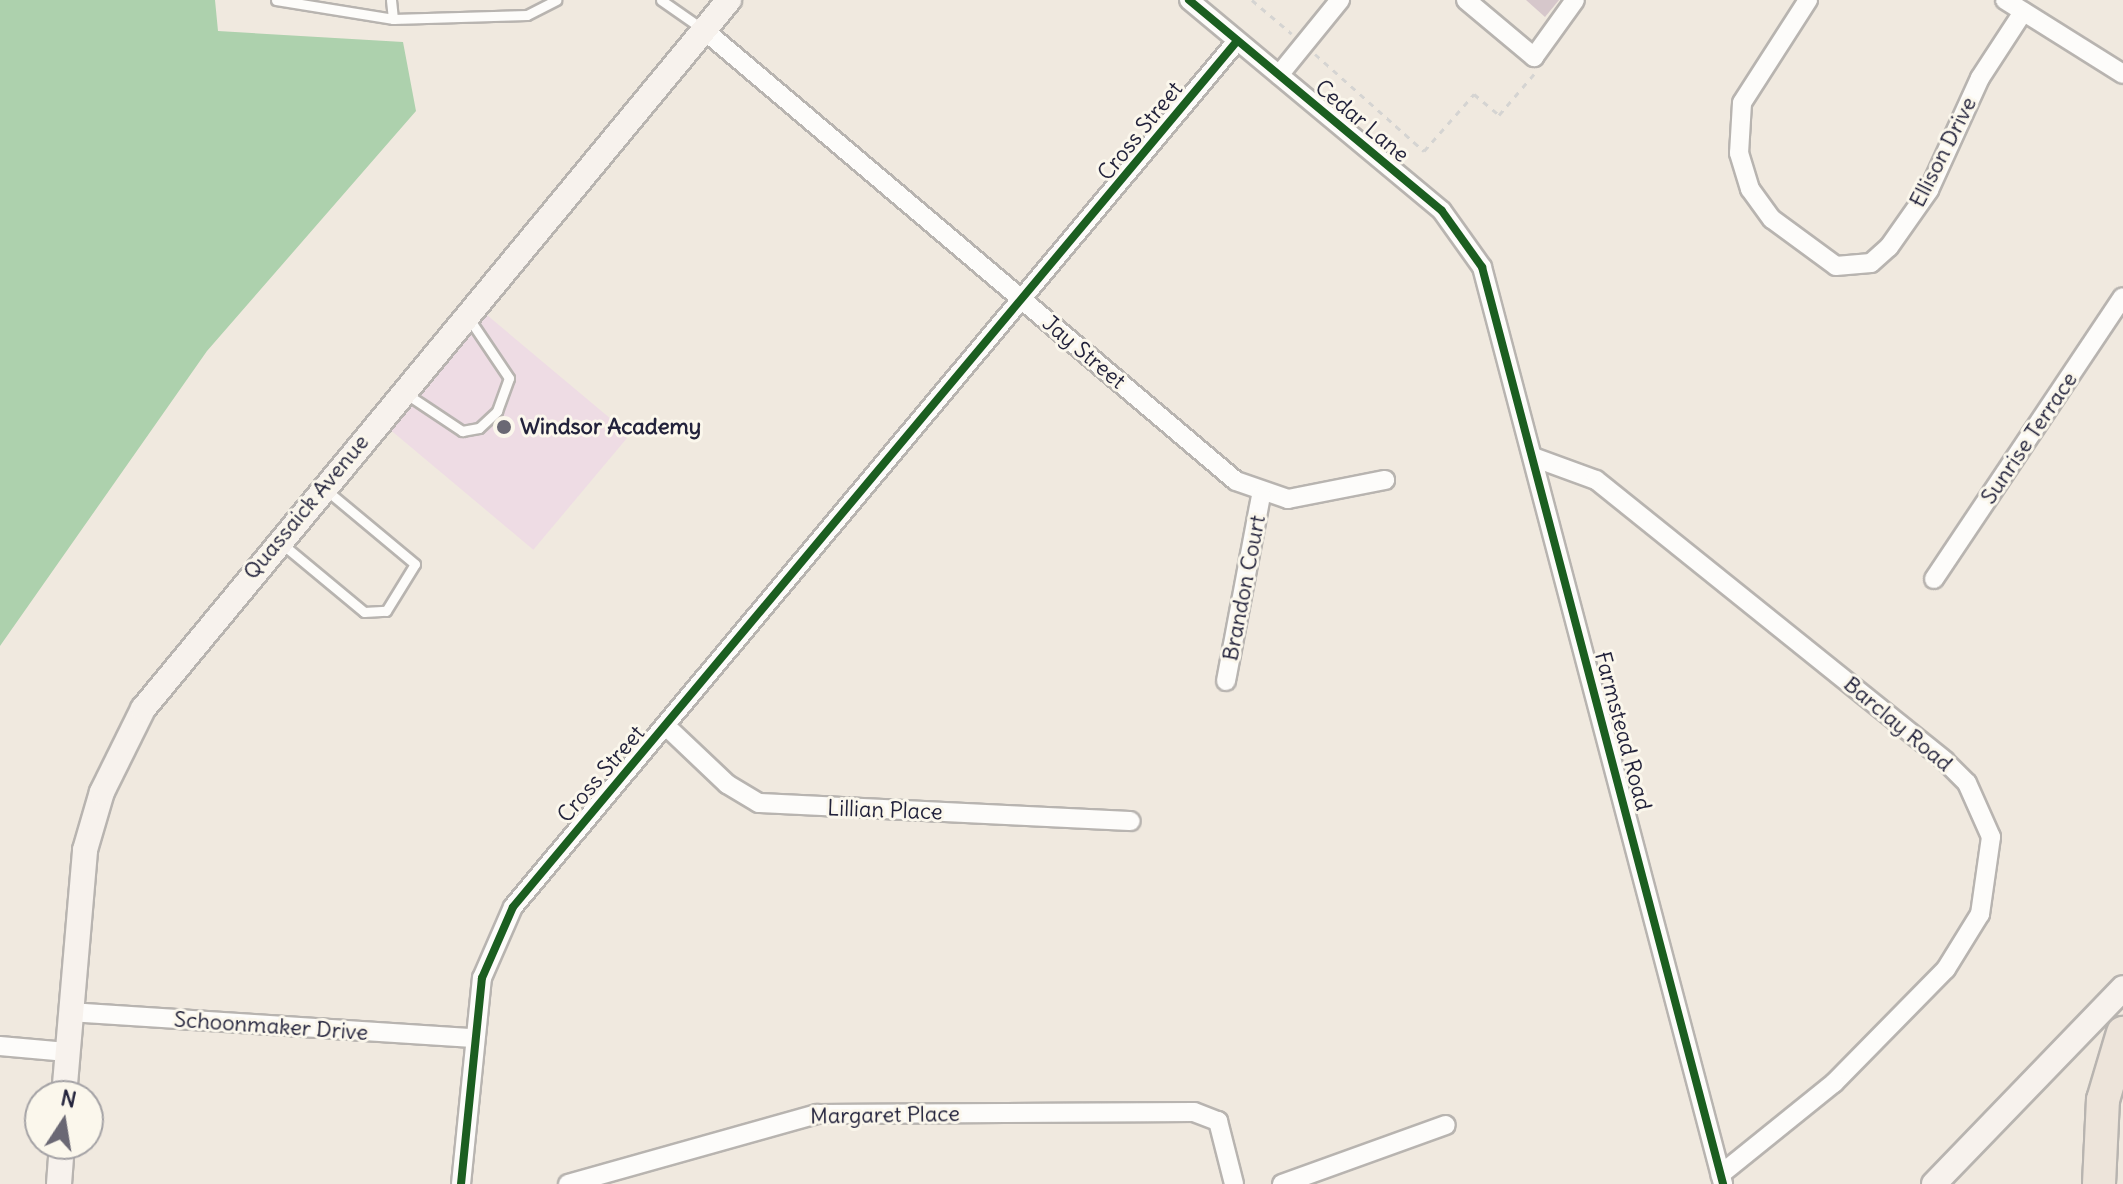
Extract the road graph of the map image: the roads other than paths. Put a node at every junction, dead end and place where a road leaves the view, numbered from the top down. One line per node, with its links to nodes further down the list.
1 (276, 0): 13 (lane)
2 (391, 0): 13 (lane)
3 (556, 0): 13 (lane)
4 (661, 0): 14 (lane)
5 (729, 0): 14 (main road, Quassaick Avenue)
6 (1189, 0): 15 (street, Cedar Lane)
7 (1340, 0): 17 (street)
8 (1466, 0): 9 (street)
9 (1575, 0)
10 (1808, 0): 12 (street, Ellison Drive)
11 (2005, 0): 12 (street)
12 (2023, 12): 16 (street)
13 (393, 19)
14 (704, 30): 20 (street, Jay Street); 21 (main road, Quassaick Avenue)
15 (1237, 41): 17 (street, Cedar Lane); 20 (street, Cross Street)
16 (2123, 74)
17 (1279, 75): 18 (street, Cedar Lane)
18 (1488, 287): 23 (street, Farmstead Road)
19 (2123, 297): 28 (street, Sunrise Terrace)
20 (1024, 302): 26 (street, Jay Street); 30 (street, Cross Street)
21 (466, 315): 22 (main road, Quassaick Avenue); 22 (lane)
22 (403, 391): 25 (main road, Quassaick Avenue)
23 (1533, 457): 41 (street, Farmstead Road); 41 (street, Barclay Road)
24 (1385, 480): 26 (street)
25 (323, 487): 27 (main road, Quassaick Avenue); 27 (lane)
26 (1261, 495): 29 (street, Brandon Court)
27 (278, 540): 33 (main road, Quassaick Avenue)
28 (1934, 579)
29 (1226, 681)
30 (667, 727): 31 (street, Lillian Place); 35 (street, Cross Street)
31 (1131, 821)
32 (2123, 988): 47 (main road)
33 (69, 1012): 35 (street, Schoonmaker Drive); 37 (main road, Quassaick Avenue)
34 (2123, 1033): 48 (highway)
35 (473, 1038): 43 (street, Cross Street)
36 (0, 1046): 37 (street)
37 (67, 1052): 38 (main road, Quassaick Avenue)
38 (65, 1080)
39 (1446, 1125): 46 (street)
40 (61, 1160): 42 (main road)
41 (1722, 1179)
42 (59, 1184)
43 (461, 1184)
44 (568, 1184): 45 (street, Margaret Place)
45 (1234, 1184)
46 (1282, 1184)
47 (1934, 1184)
48 (2099, 1184)

